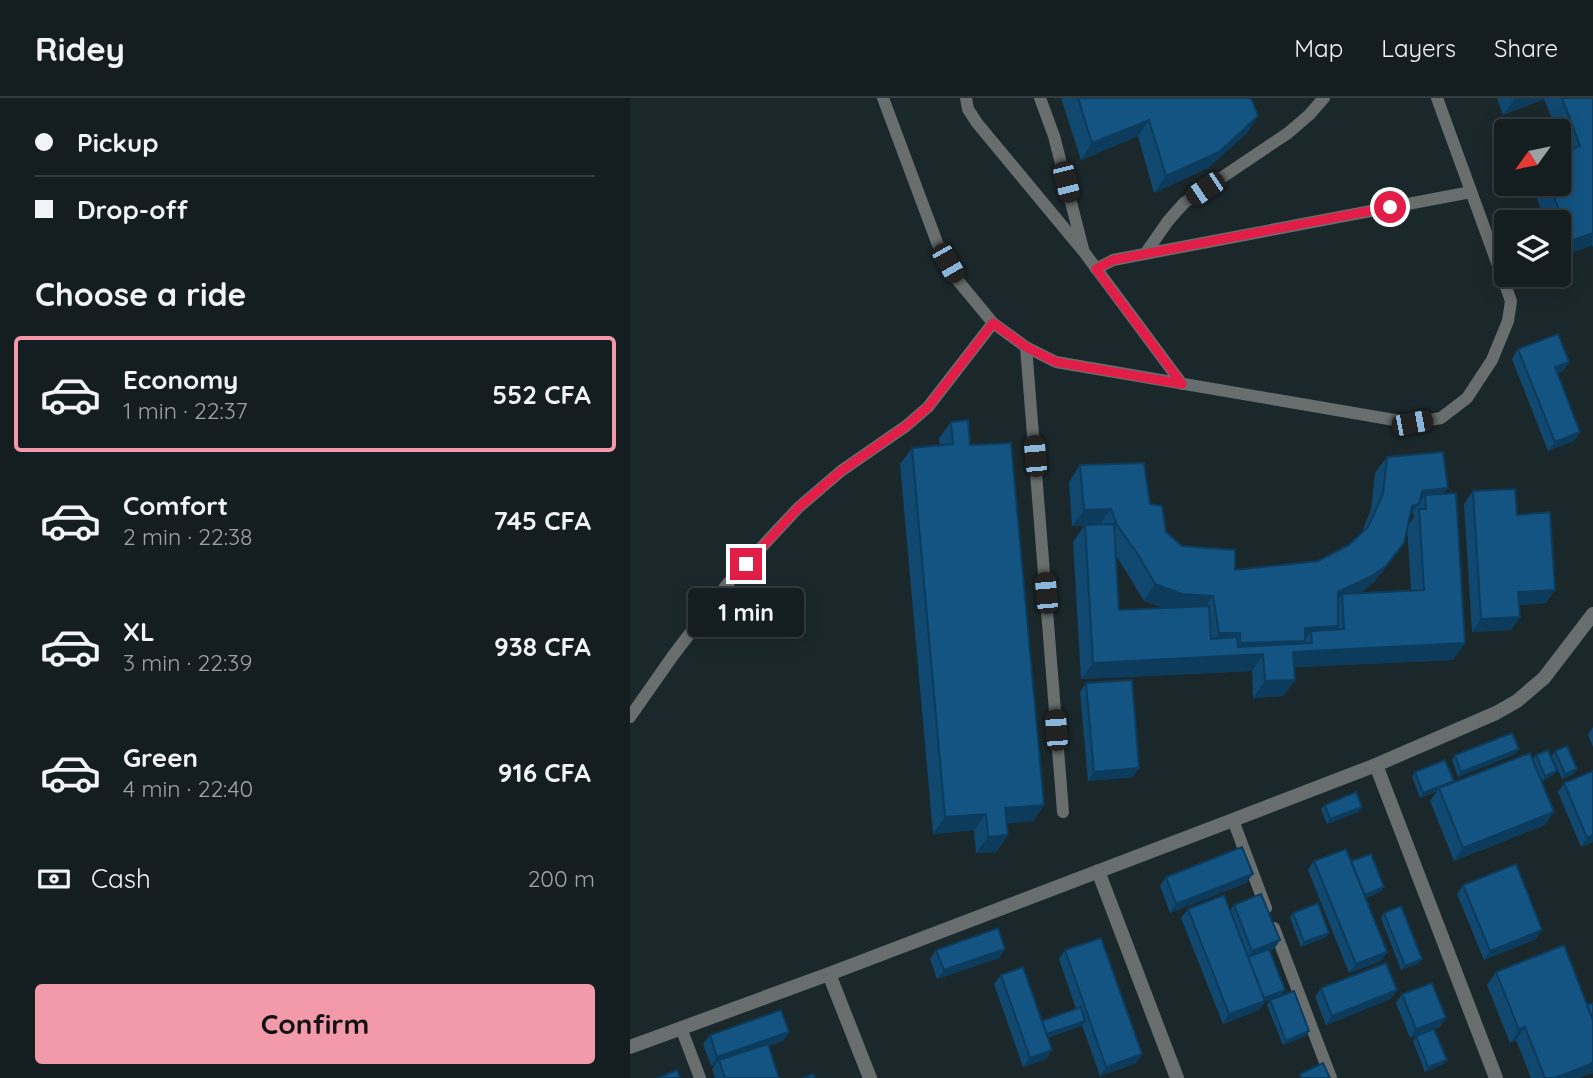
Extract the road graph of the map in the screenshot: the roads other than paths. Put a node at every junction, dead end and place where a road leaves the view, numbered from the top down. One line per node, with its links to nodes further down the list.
1 (883, 98): 10 (lane)
2 (966, 98): 7 (lane)
3 (1040, 98): 7 (lane)
4 (1324, 98): 8 (lane)
5 (1437, 98): 6 (lane)
6 (1471, 192): 8 (lane); 12 (lane)
7 (1084, 252): 9 (lane)
8 (1145, 254): 9 (lane)
9 (1096, 269): 12 (lane)
10 (993, 323): 11 (lane); 14 (lane)
11 (1026, 347): 12 (lane); 16 (lane)
12 (1182, 384)
13 (1593, 614): 15 (street)
14 (630, 716)
15 (1377, 765): 17 (street); 26 (street)
16 (1063, 812)
17 (1233, 820): 18 (street); 25 (lane)
18 (1098, 871): 19 (street); 24 (street)
19 (829, 974): 20 (street); 23 (street)
20 (681, 1028): 21 (street); 22 (lane)
21 (630, 1047)
22 (700, 1078)
23 (870, 1078)
24 (1177, 1078)
25 (1331, 1078)
26 (1496, 1078)

